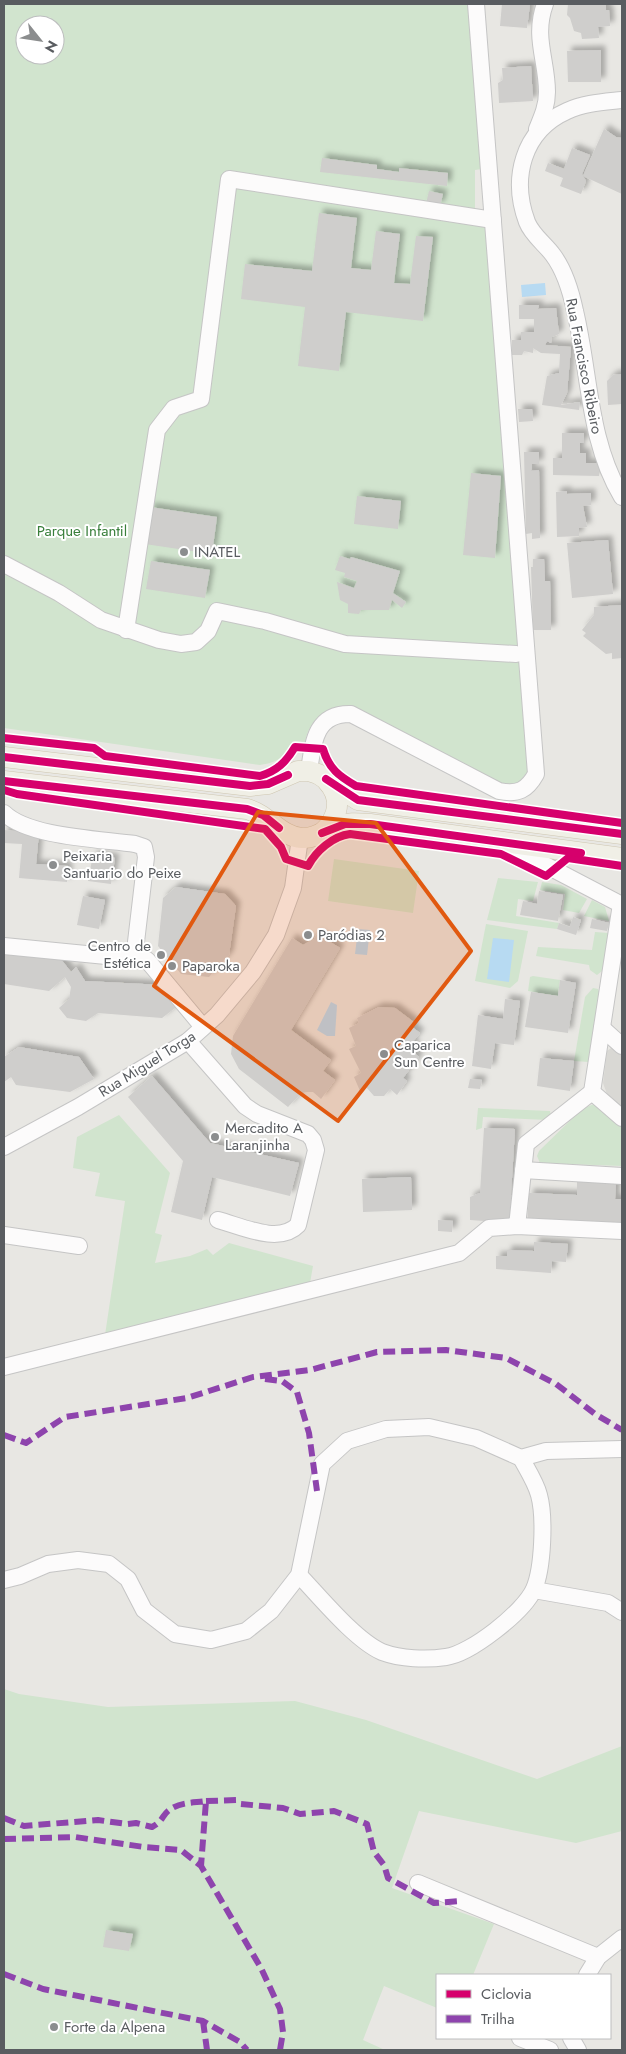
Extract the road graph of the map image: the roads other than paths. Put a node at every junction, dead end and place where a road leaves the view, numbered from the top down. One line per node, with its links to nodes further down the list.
1 (476, 4): 5 (street)
2 (545, 4): 4 (street)
3 (622, 100): 4 (street, Rua Francisco Ribeiro)
4 (534, 136): 6 (street, Rua Francisco Ribeiro)
5 (493, 220): 8 (street); 12 (street)
6 (622, 496)
7 (4, 564): 8 (street)
8 (126, 630): 9 (street)
9 (516, 654)
10 (4, 757): 11 (main road)
11 (288, 775): 12 (main road); 15 (main road)
12 (318, 775): 16 (main road); 17 (main road)
13 (4, 781): 15 (main road)
14 (4, 813): 23 (street)
15 (280, 828): 18 (main road)
16 (322, 833): 18 (main road); 19 (main road)
17 (622, 834)
18 (300, 838): 24 (street, Rua Miguel Torga)
19 (503, 842): 20 (main road); 21 (street)
20 (622, 858)
21 (622, 904): 25 (street)
22 (4, 946): 23 (street)
23 (134, 959): 24 (street)
24 (203, 1027): 26 (street, Rua Miguel Torga)
25 (602, 1028): 27 (street); 28 (street)
26 (188, 1041): 30 (street, Rua Miguel Torga); 33 (street)
27 (622, 1046)
28 (592, 1092): 29 (street); 31 (street)
29 (622, 1118)
30 (4, 1147)
31 (523, 1170): 32 (street); 34 (street)
32 (622, 1176)
33 (218, 1220)
34 (517, 1226): 35 (street); 38 (street)
35 (622, 1231)
36 (4, 1235): 37 (street)
37 (79, 1246)
38 (4, 1366)
39 (622, 1448): 40 (street)
40 (521, 1458): 41 (street); 43 (street)
41 (299, 1575): 42 (street); 43 (street)
42 (4, 1580)
43 (534, 1590): 44 (street)
44 (622, 1612)
45 (418, 1883): 47 (street)
46 (622, 1938): 47 (street)
47 (598, 1957): 48 (street)
48 (588, 1974)
49 (522, 2039): 51 (street)
50 (572, 2039): 52 (street)
51 (550, 2050)
52 (578, 2050)

